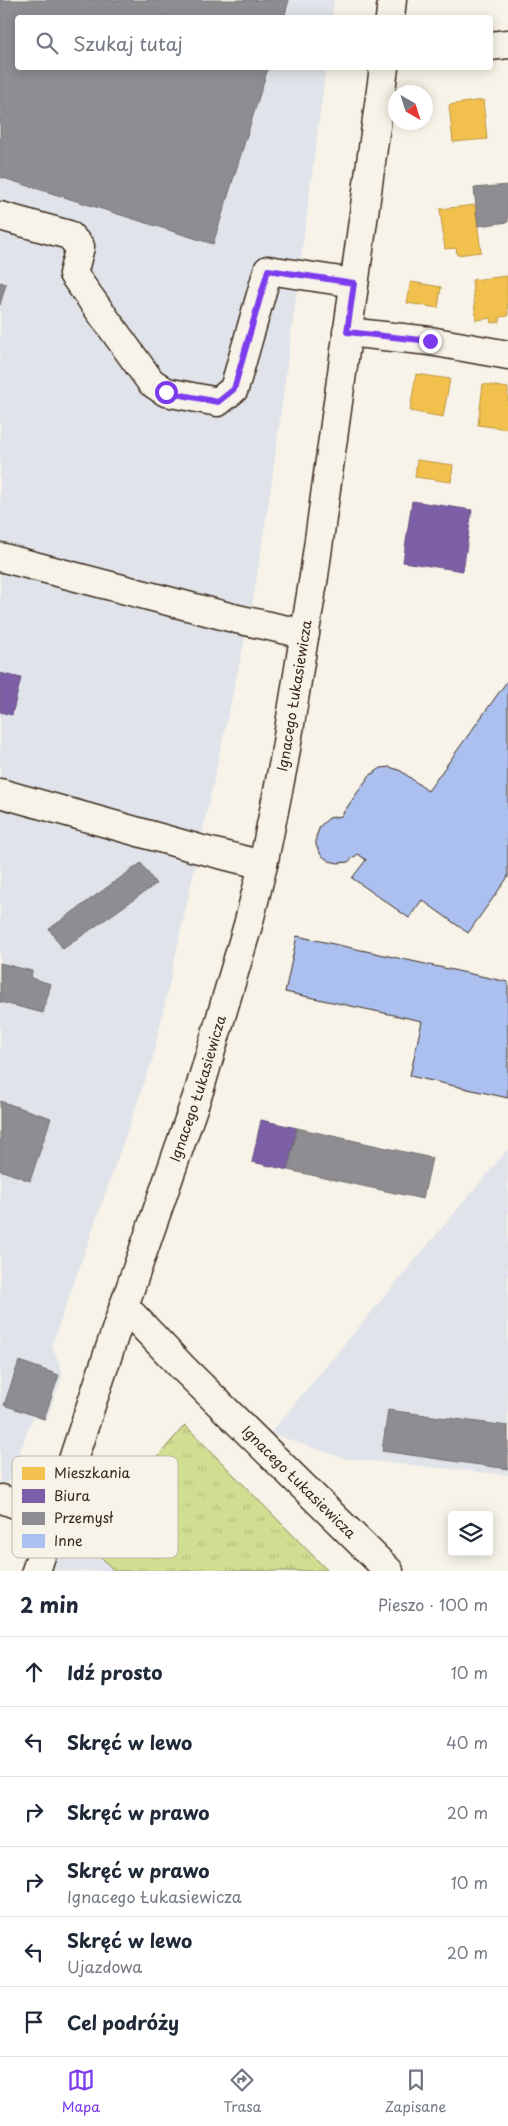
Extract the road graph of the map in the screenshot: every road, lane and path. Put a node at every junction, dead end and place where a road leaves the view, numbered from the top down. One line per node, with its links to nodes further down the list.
1 (392, 0): 2 (street)
2 (390, 15)
3 (508, 44): 4 (street)
4 (493, 46)
5 (384, 70): 7 (street, Ignacego Łukasiewicza)
6 (0, 216): 7 (street)
7 (354, 283): 8 (street, Ignacego Łukasiewicza)
8 (347, 332): 9 (street); 11 (street, Ignacego Łukasiewicza)
9 (508, 355)
10 (0, 557): 11 (street)
11 (305, 634): 13 (street, Ignacego Łukasiewicza)
12 (0, 793): 13 (street)
13 (263, 864): 14 (street, Ignacego Łukasiewicza)
14 (124, 1306): 15 (street, Ignacego Łukasiewicza); 20 (street, Ignacego Łukasiewicza)
15 (75, 1456)
16 (2, 1499): 17 (street)
17 (12, 1503)
18 (41, 1558): 19 (street, Ignacego Łukasiewicza)
19 (36, 1571)
20 (389, 1571)

